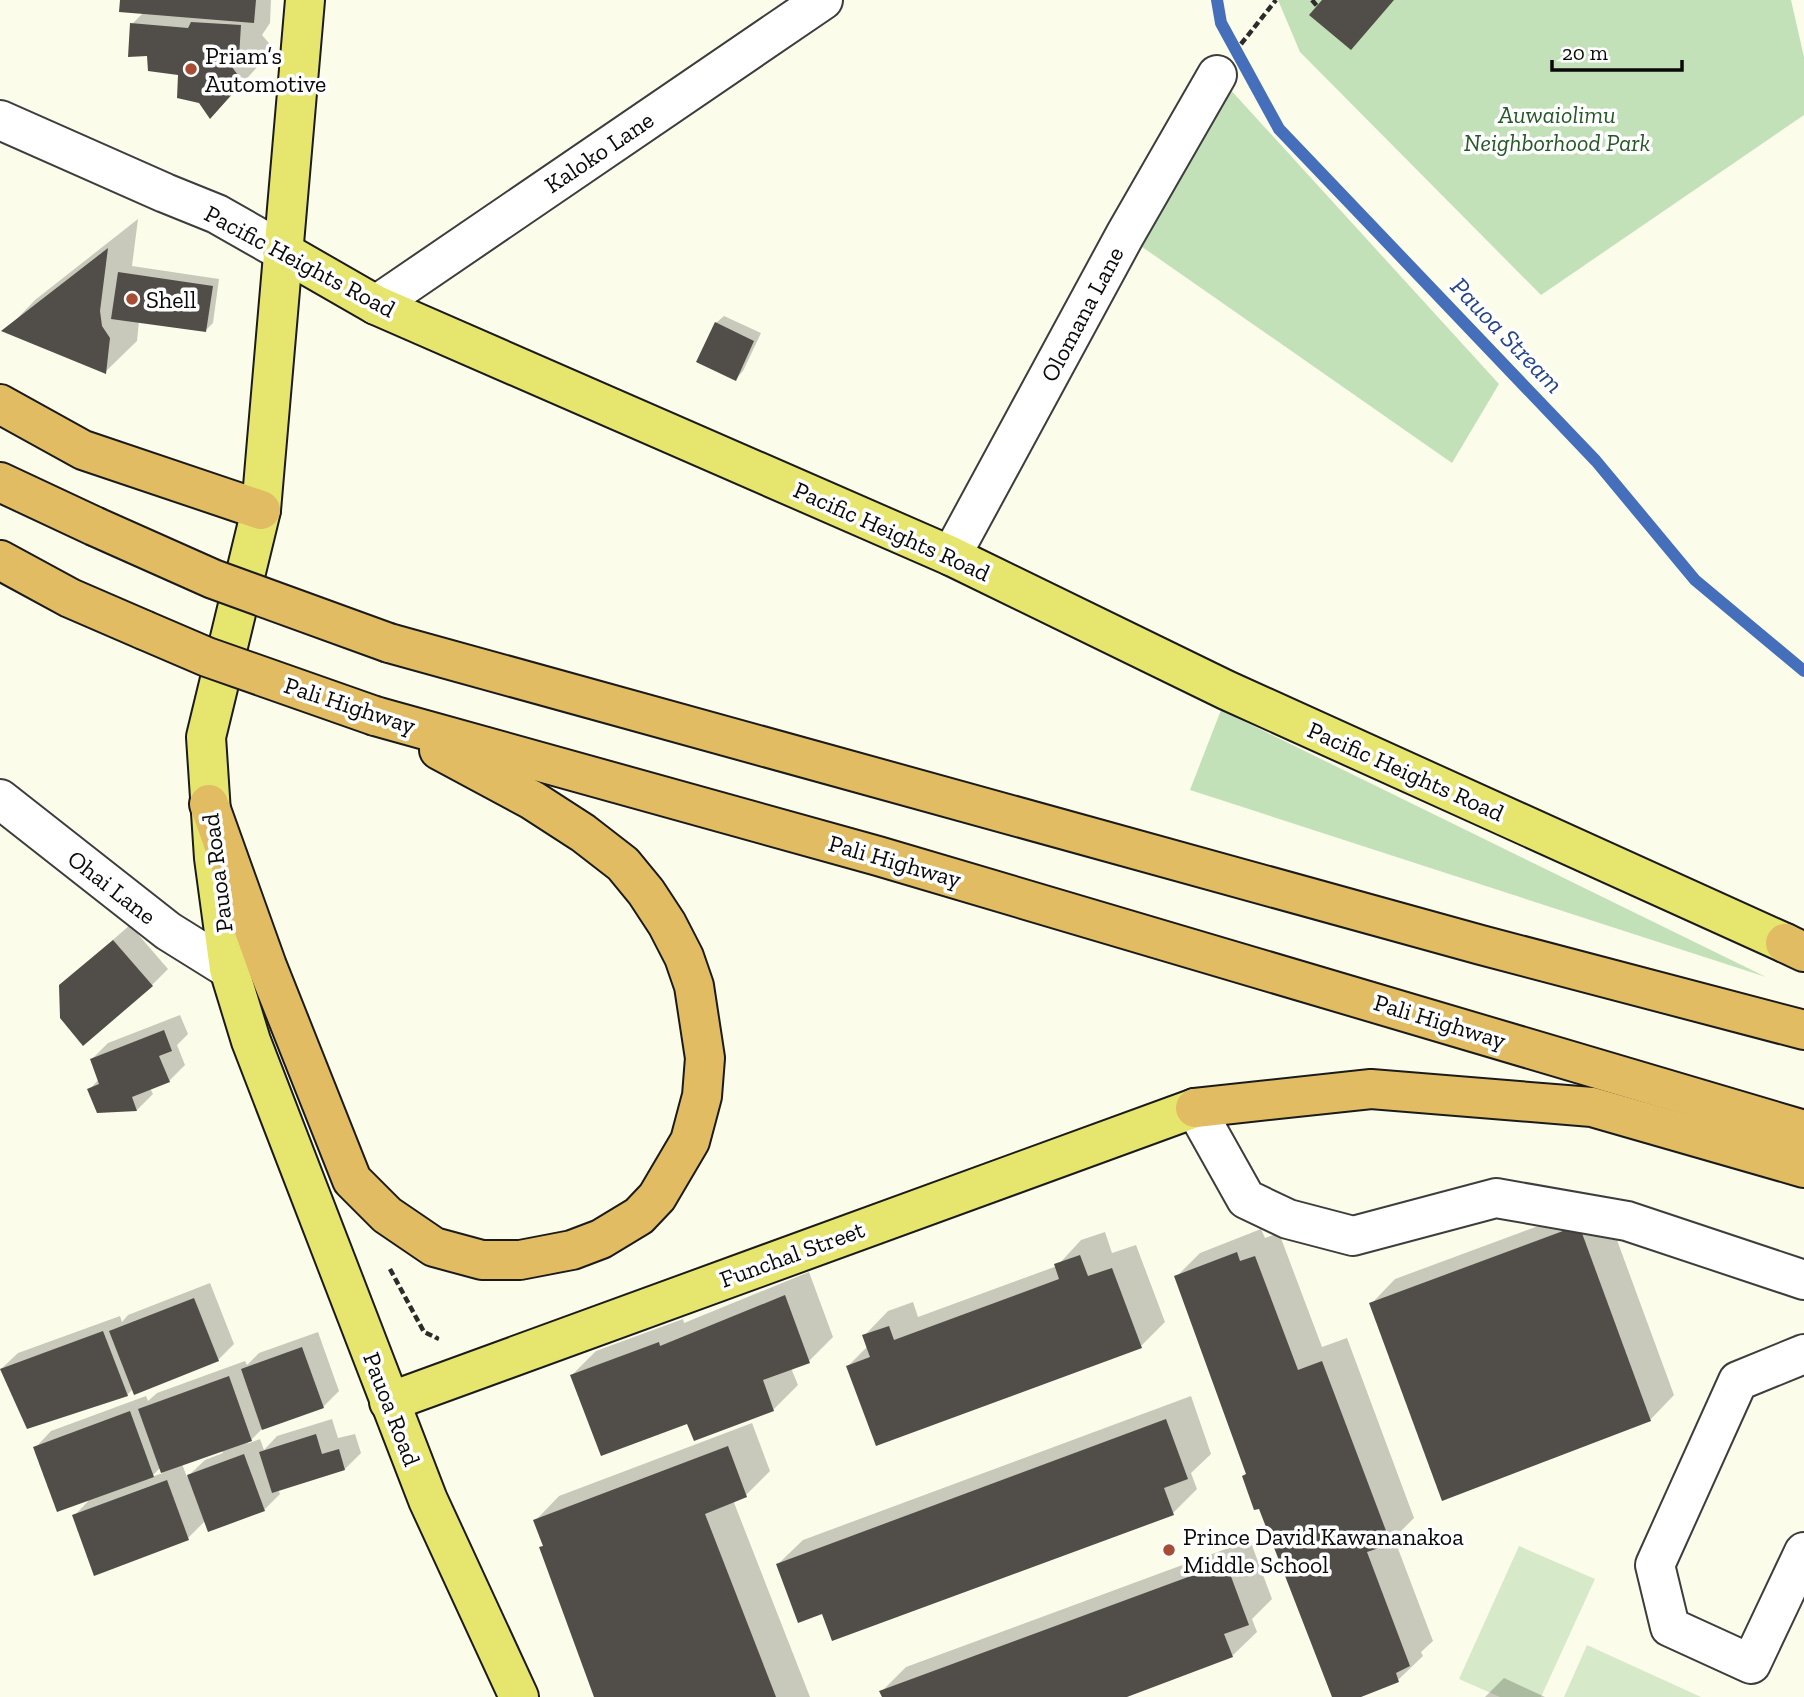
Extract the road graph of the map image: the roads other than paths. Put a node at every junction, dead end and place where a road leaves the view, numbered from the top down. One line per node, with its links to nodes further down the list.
1 (305, 0): 5 (main road, Pauoa Road)
2 (823, 0): 6 (street, Kaloko Lane)
3 (1217, 75): 10 (street, Olomana Lane)
4 (0, 120): 5 (street, Pacific Heights Road)
5 (282, 251): 6 (main road, Pacific Heights Road); 9 (main road, Pauoa Road)
6 (376, 305): 10 (main road, Pacific Heights Road)
7 (0, 404): 9 (highway)
8 (0, 482): 17 (highway, bridge)
9 (261, 510): 14 (main road, Pauoa Road)
10 (951, 556): 15 (main road, Pacific Heights Road)
11 (0, 560): 12 (highway, Pali Highway, bridge)
12 (375, 716): 14 (highway); 19 (highway, Pali Highway)
13 (0, 799): 16 (street, Ohai Lane)
14 (209, 804): 16 (main road, Pauoa Road)
15 (1795, 947)
16 (229, 969): 23 (main road, Pauoa Road)
17 (1804, 1030)
18 (1195, 1108): 20 (highway); 21 (street); 23 (main road, Funchal Street)
19 (1804, 1130)
20 (1804, 1168)
21 (1804, 1280)
22 (1804, 1354): 24 (street)
23 (389, 1402): 25 (main road, Pauoa Road)
24 (1804, 1552)
25 (519, 1697)

